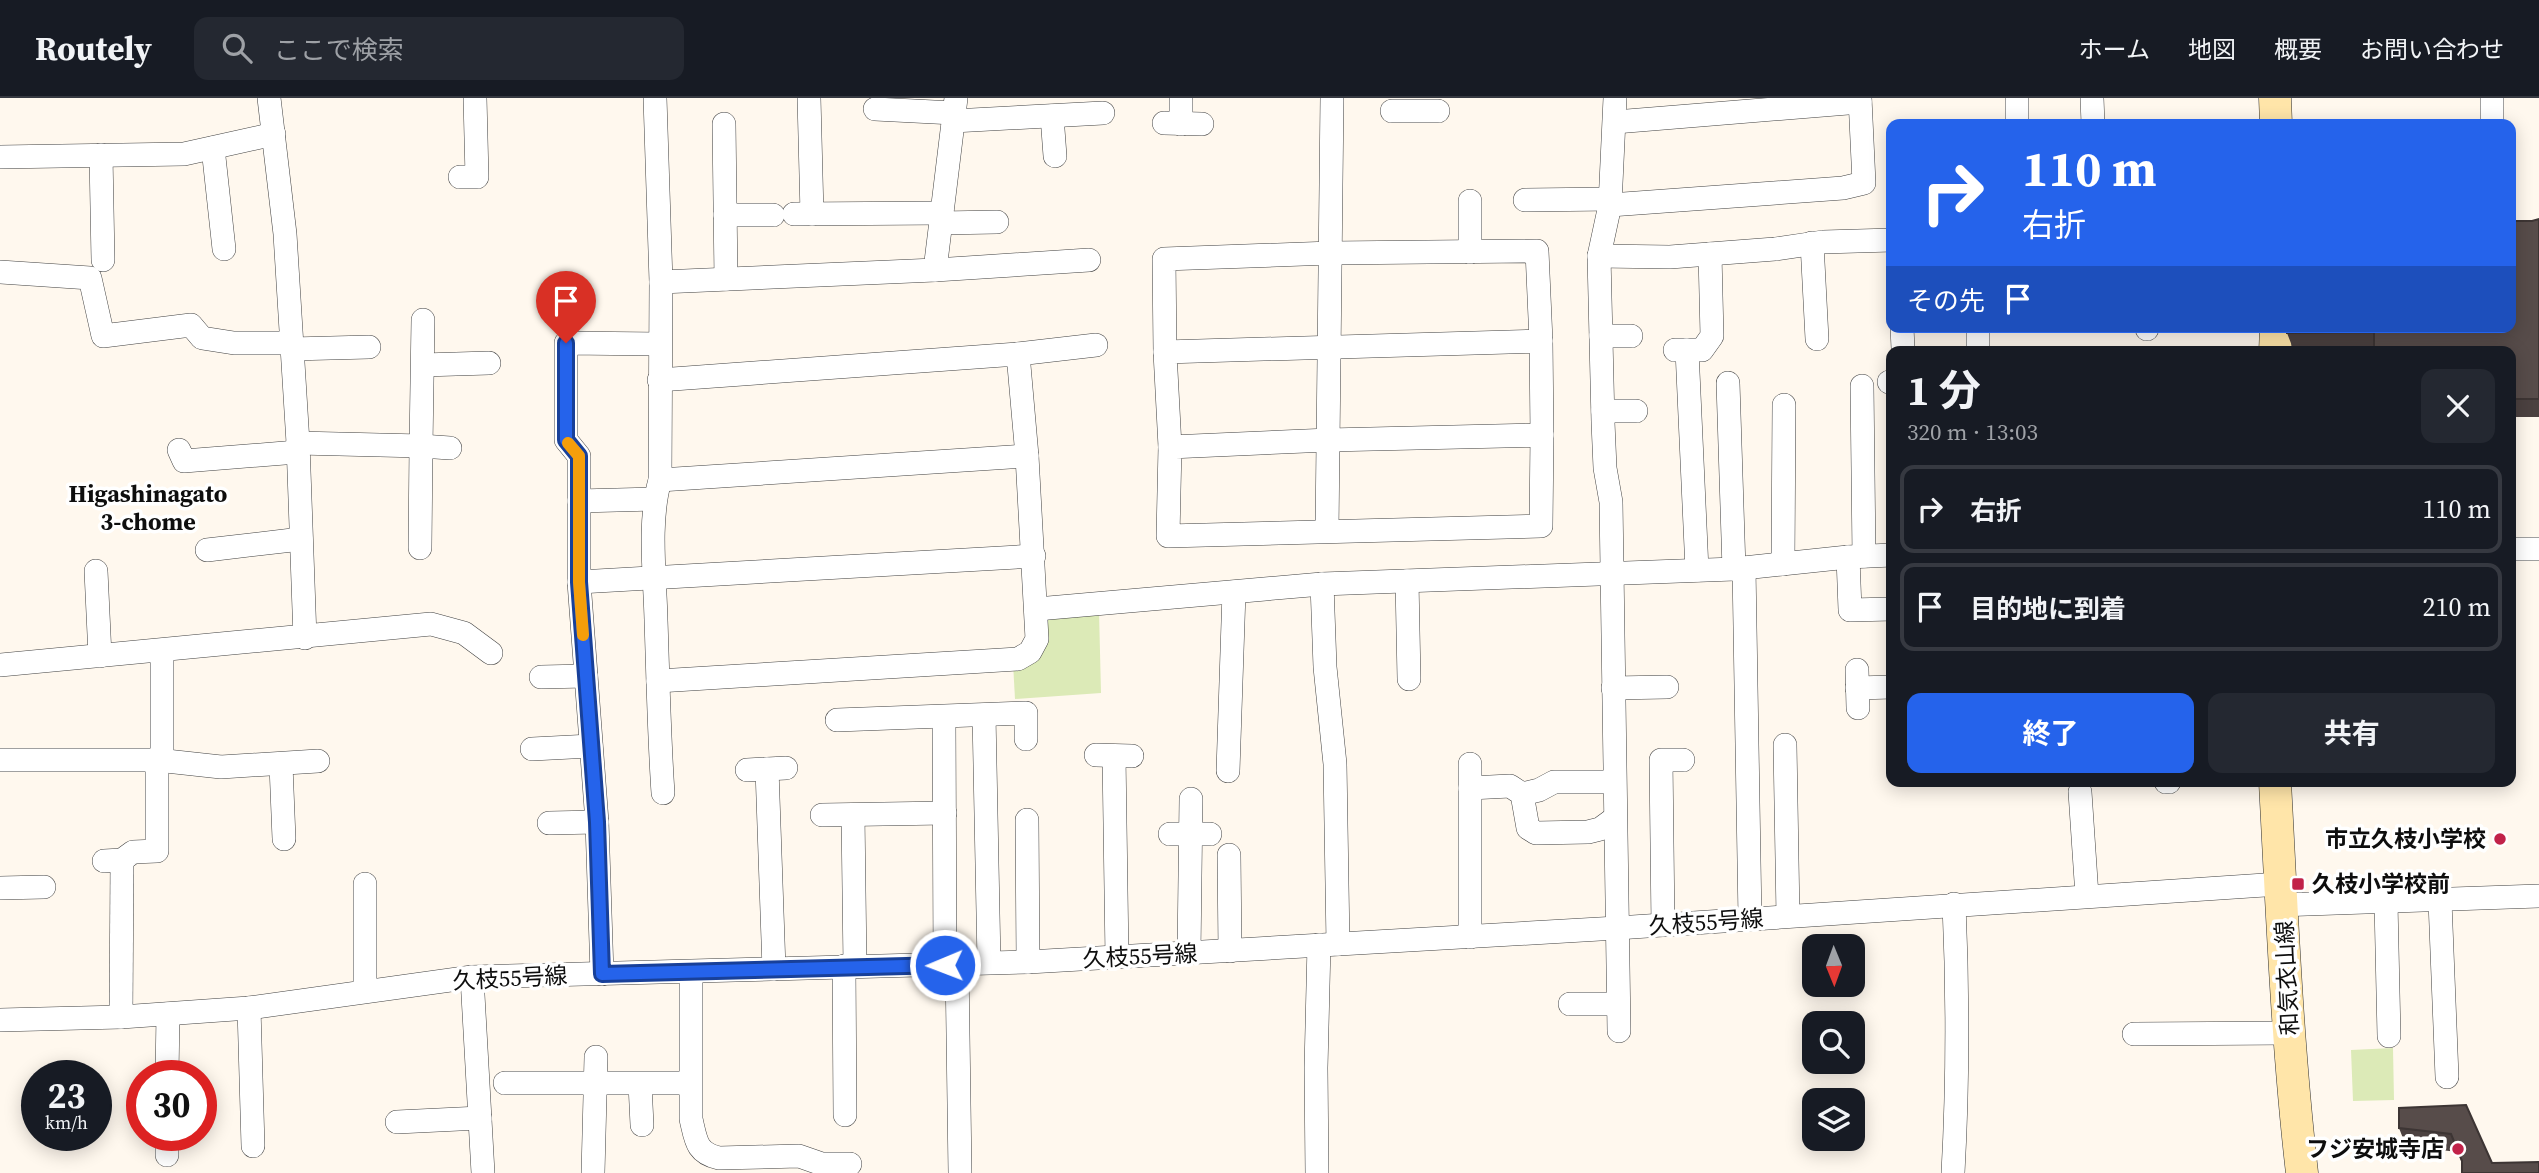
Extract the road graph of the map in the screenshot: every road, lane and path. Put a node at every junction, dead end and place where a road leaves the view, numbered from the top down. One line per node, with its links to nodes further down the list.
1 (269, 98): 27 (street)
2 (475, 98): 32 (street)
3 (655, 98): 52 (street)
4 (809, 98): 36 (street)
5 (1181, 98): 26 (street)
6 (1332, 98): 44 (street)
7 (1615, 98): 24 (street)
8 (2017, 98): 20 (street)
9 (2092, 98): 21 (street)
10 (2275, 98): 22 (main road)
11 (2492, 98): 23 (street)
12 (1860, 100): 24 (street); 35 (street)
13 (1406, 107): 17 (street)
14 (989, 108): 16 (street); 19 (street)
15 (875, 109): 16 (street)
16 (955, 111): 38 (street)
17 (1438, 111)
18 (1103, 115): 19 (street)
19 (1052, 116): 30 (street)
20 (2017, 119)
21 (2093, 119)
22 (2276, 119)
23 (2492, 119)
24 (1615, 122): 35 (street)
25 (724, 124): 37 (street)
26 (1182, 124)
27 (274, 134): 28 (street); 60 (street)
28 (213, 148): 29 (street); 42 (street)
29 (101, 155): 31 (street); 47 (street)
30 (1055, 156)
31 (0, 157)
32 (460, 177)
33 (1525, 200): 35 (street)
34 (1470, 201): 43 (street)
35 (1610, 202): 46 (street)
36 (793, 214): 37 (street); 38 (street)
37 (725, 215): 51 (street)
38 (941, 218): 39 (street); 49 (street)
39 (997, 222)
40 (1886, 240): 41 (street)
41 (1812, 243): 45 (street); 56 (street)
42 (224, 248)
43 (1470, 252): 44 (street); 57 (street)
44 (1331, 253): 62 (street); 63 (street)
45 (1710, 254): 46 (street); 94 (street)
46 (1599, 256): 54 (street)
47 (103, 260)
48 (1090, 260): 49 (street)
49 (935, 270): 51 (street)
50 (0, 272): 60 (street)
51 (726, 279): 52 (street)
52 (661, 282): 58 (street)
53 (423, 320): 66 (street)
54 (1601, 336): 55 (street); 71 (street)
55 (1631, 336)
56 (1817, 340)
57 (1541, 341): 62 (street); 73 (street)
58 (659, 344): 67 (street); 82 (street)
59 (1096, 345): 64 (street)
60 (292, 346): 61 (street); 76 (street)
61 (369, 347)
62 (1330, 349): 63 (street); 74 (street)
63 (1165, 352): 77 (street)
64 (1018, 354): 67 (street); 80 (street)
65 (489, 363): 66 (street)
66 (423, 366): 75 (street)
67 (659, 380): 81 (street)
68 (1728, 383): 93 (street)
69 (1862, 386): 91 (street)
70 (1784, 405): 92 (street)
71 (1603, 411): 72 (street); 96 (street)
72 (1636, 411)
73 (1542, 435): 74 (street); 83 (street)
74 (1329, 440): 77 (street); 83 (street)
75 (421, 446): 76 (street); 78 (street); 85 (street)
76 (298, 447): 79 (street); 84 (street)
77 (1170, 447): 83 (street)
78 (450, 448)
79 (179, 450)
80 (1027, 456): 81 (street); 90 (street)
81 (657, 490): 82 (street); 97 (street)
82 (579, 501): 99 (street)
83 (1327, 531)
84 (301, 540): 88 (street); 104 (street)
85 (420, 548)
86 (2516, 549): 87 (street)
87 (2539, 549)
88 (207, 550)
89 (1886, 555): 91 (street)
90 (1034, 556): 97 (street); 102 (street)
91 (1856, 556): 92 (street); 103 (street)
92 (1783, 564): 93 (street)
93 (1739, 568): 94 (street); 159 (street)
94 (1697, 570): 96 (street)
95 (96, 571): 107 (street)
96 (1611, 574): 98 (street); 115 (street)
97 (655, 579): 99 (street); 112 (street)
98 (1407, 581): 100 (street); 111 (street)
99 (579, 582): 109 (street)
100 (1321, 584): 101 (street); 163 (street)
101 (1234, 592): 102 (street); 132 (street)
102 (1037, 609): 112 (street)
103 (1886, 609)
104 (304, 638): 105 (street); 106 (street)
105 (162, 651): 107 (street); 126 (street)
106 (491, 653)
107 (100, 656): 108 (street)
108 (0, 665)
109 (586, 676): 110 (street); 121 (street)
110 (541, 677)
111 (1409, 679)
112 (658, 681): 137 (street)
113 (1667, 687): 115 (street)
114 (1886, 687): 116 (street)
115 (1613, 688): 133 (street)
116 (1857, 689)
117 (984, 715): 118 (street); 120 (street); 167 (street)
118 (944, 717): 119 (street); 140 (street)
119 (836, 720)
120 (1026, 739)
121 (592, 746): 123 (street); 145 (street)
122 (1785, 746): 158 (street)
123 (532, 749)
124 (1114, 755): 166 (street)
125 (0, 760): 126 (street)
126 (160, 760): 130 (street); 180 (street)
127 (1683, 760): 160 (street)
128 (318, 761): 130 (street)
129 (1470, 764): 135 (street)
130 (281, 765): 147 (street)
131 (766, 769): 171 (street)
132 (1228, 771)
133 (1614, 782): 138 (street); 143 (street)
134 (2275, 787): 152 (main road, 和気衣山線)
135 (1470, 788): 138 (street); 162 (street)
136 (2080, 792): 153 (street)
137 (663, 793)
138 (1522, 794): 143 (street)
139 (1191, 799): 165 (street)
140 (945, 813): 141 (street); 169 (street)
141 (853, 814): 142 (street); 170 (street)
142 (822, 815)
143 (1615, 818): 161 (street)
144 (1027, 820): 168 (street)
145 (597, 822): 146 (street); 173 (street)
146 (549, 824)
147 (284, 839)
148 (1229, 855): 164 (street)
149 (365, 884): 175 (street)
150 (44, 887): 151 (street)
151 (0, 888)
152 (2281, 895): 153 (street, 久枝55号線); 156 (street, 久枝55号線); 183 (main road, 和気衣山線)
153 (2087, 896): 157 (street, 久枝55号線)
154 (2539, 896): 155 (street, 久枝55号線)
155 (2440, 901): 156 (street, 久枝55号線); 188 (street)
156 (2386, 903): 185 (street)
157 (1954, 904): 158 (street, 久枝55号線); 205 (street)
158 (1788, 916): 159 (street, 久枝55号線)
159 (1750, 919): 160 (street, 久枝55号線)
160 (1663, 925): 161 (street, 久枝55号線)
161 (1617, 928): 162 (street, 久枝55号線); 177 (street)
162 (1471, 937): 163 (street, 久枝55号線)
163 (1329, 945): 164 (street, 久枝55号線); 204 (street)
164 (1230, 951): 165 (street, 久枝55号線)
165 (1189, 953): 166 (street, 久枝55号線)
166 (1116, 957): 168 (street, 久枝55号線)
167 (989, 962): 168 (street, 久枝55号線); 169 (street, 久枝55号線)
168 (1028, 962)
169 (951, 964): 170 (street, 久枝55号線); 203 (street)
170 (850, 966): 171 (street, 久枝55号線); 193 (street)
171 (774, 969): 172 (street, 久枝55号線)
172 (691, 972): 173 (street, 久枝55号線); 190 (street)
173 (602, 974): 174 (street, 久枝55号線)
174 (472, 977): 175 (street, 久枝55号線); 194 (street)
175 (365, 991): 178 (street, 久枝55号線)
176 (1570, 1004): 177 (street)
177 (1618, 1004): 182 (street)
178 (249, 1008): 179 (street, 久枝55号線); 197 (street)
179 (168, 1014): 180 (street, 久枝55号線); 187 (street)
180 (121, 1017): 181 (street, 久枝55号線)
181 (0, 1020)
182 (1619, 1031)
183 (2290, 1033): 184 (street); 206 (main road, 和気衣山線)
184 (2134, 1034)
185 (2389, 1036)
186 (596, 1056): 191 (street)
187 (167, 1060)
188 (2444, 1077)
189 (505, 1083): 191 (street)
190 (690, 1083): 192 (street); 199 (street)
191 (596, 1084): 192 (street); 202 (street)
192 (640, 1084): 196 (street)
193 (845, 1115)
194 (480, 1118): 195 (street); 201 (street)
195 (397, 1122)
196 (642, 1125)
197 (253, 1146)
198 (850, 1164): 200 (street)
199 (734, 1165): 200 (street)
200 (822, 1169)
201 (483, 1173)
202 (593, 1173)
203 (960, 1173)
204 (1317, 1173)
205 (1953, 1173)
206 (2302, 1173)

